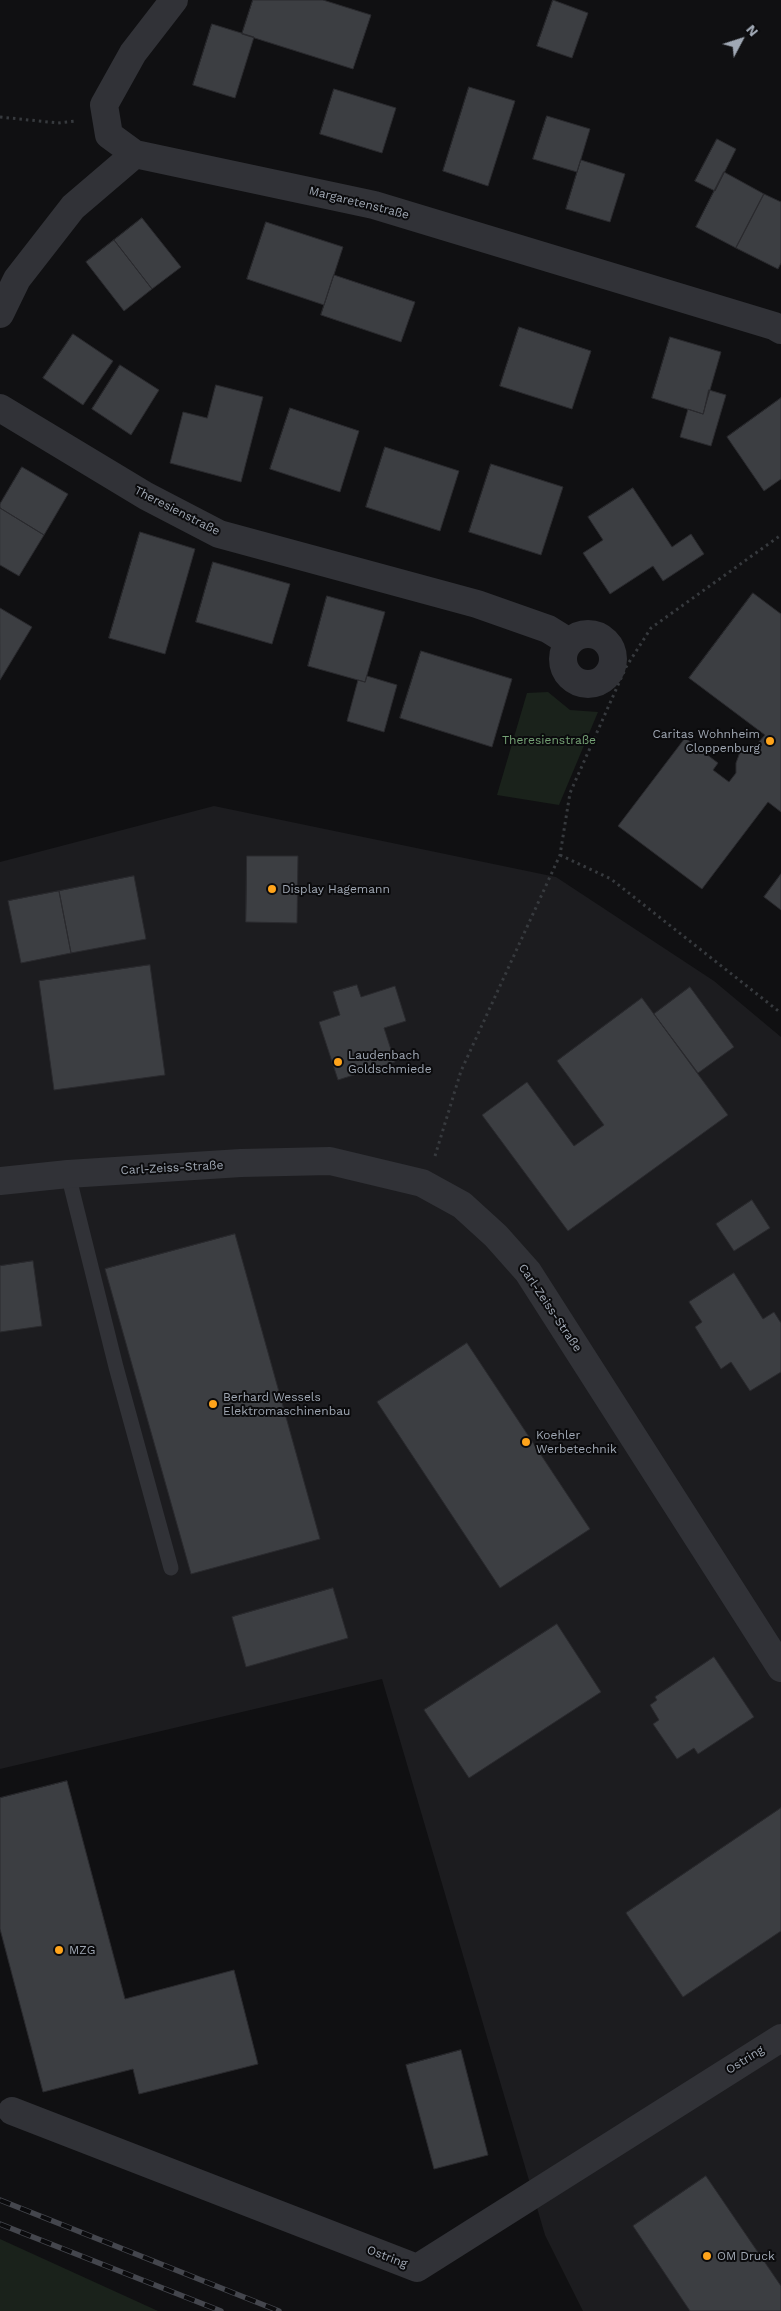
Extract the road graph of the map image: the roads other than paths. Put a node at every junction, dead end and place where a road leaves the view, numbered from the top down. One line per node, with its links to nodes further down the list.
1 (174, 0): 2 (street)
2 (135, 154): 3 (street); 4 (street, Margaretenstraße)
3 (0, 314)
4 (781, 330)
5 (0, 408): 6 (street, Theresienstraße)
6 (569, 642): 6 (street)
7 (68, 1174): 8 (street, Carl-Zeiss-Straße); 9 (lane); 10 (street, Carl-Zeiss-Straße)
8 (0, 1181)
9 (171, 1568)
10 (781, 1668)
11 (781, 2038): 12 (street, Ostring)
12 (6, 2108)

